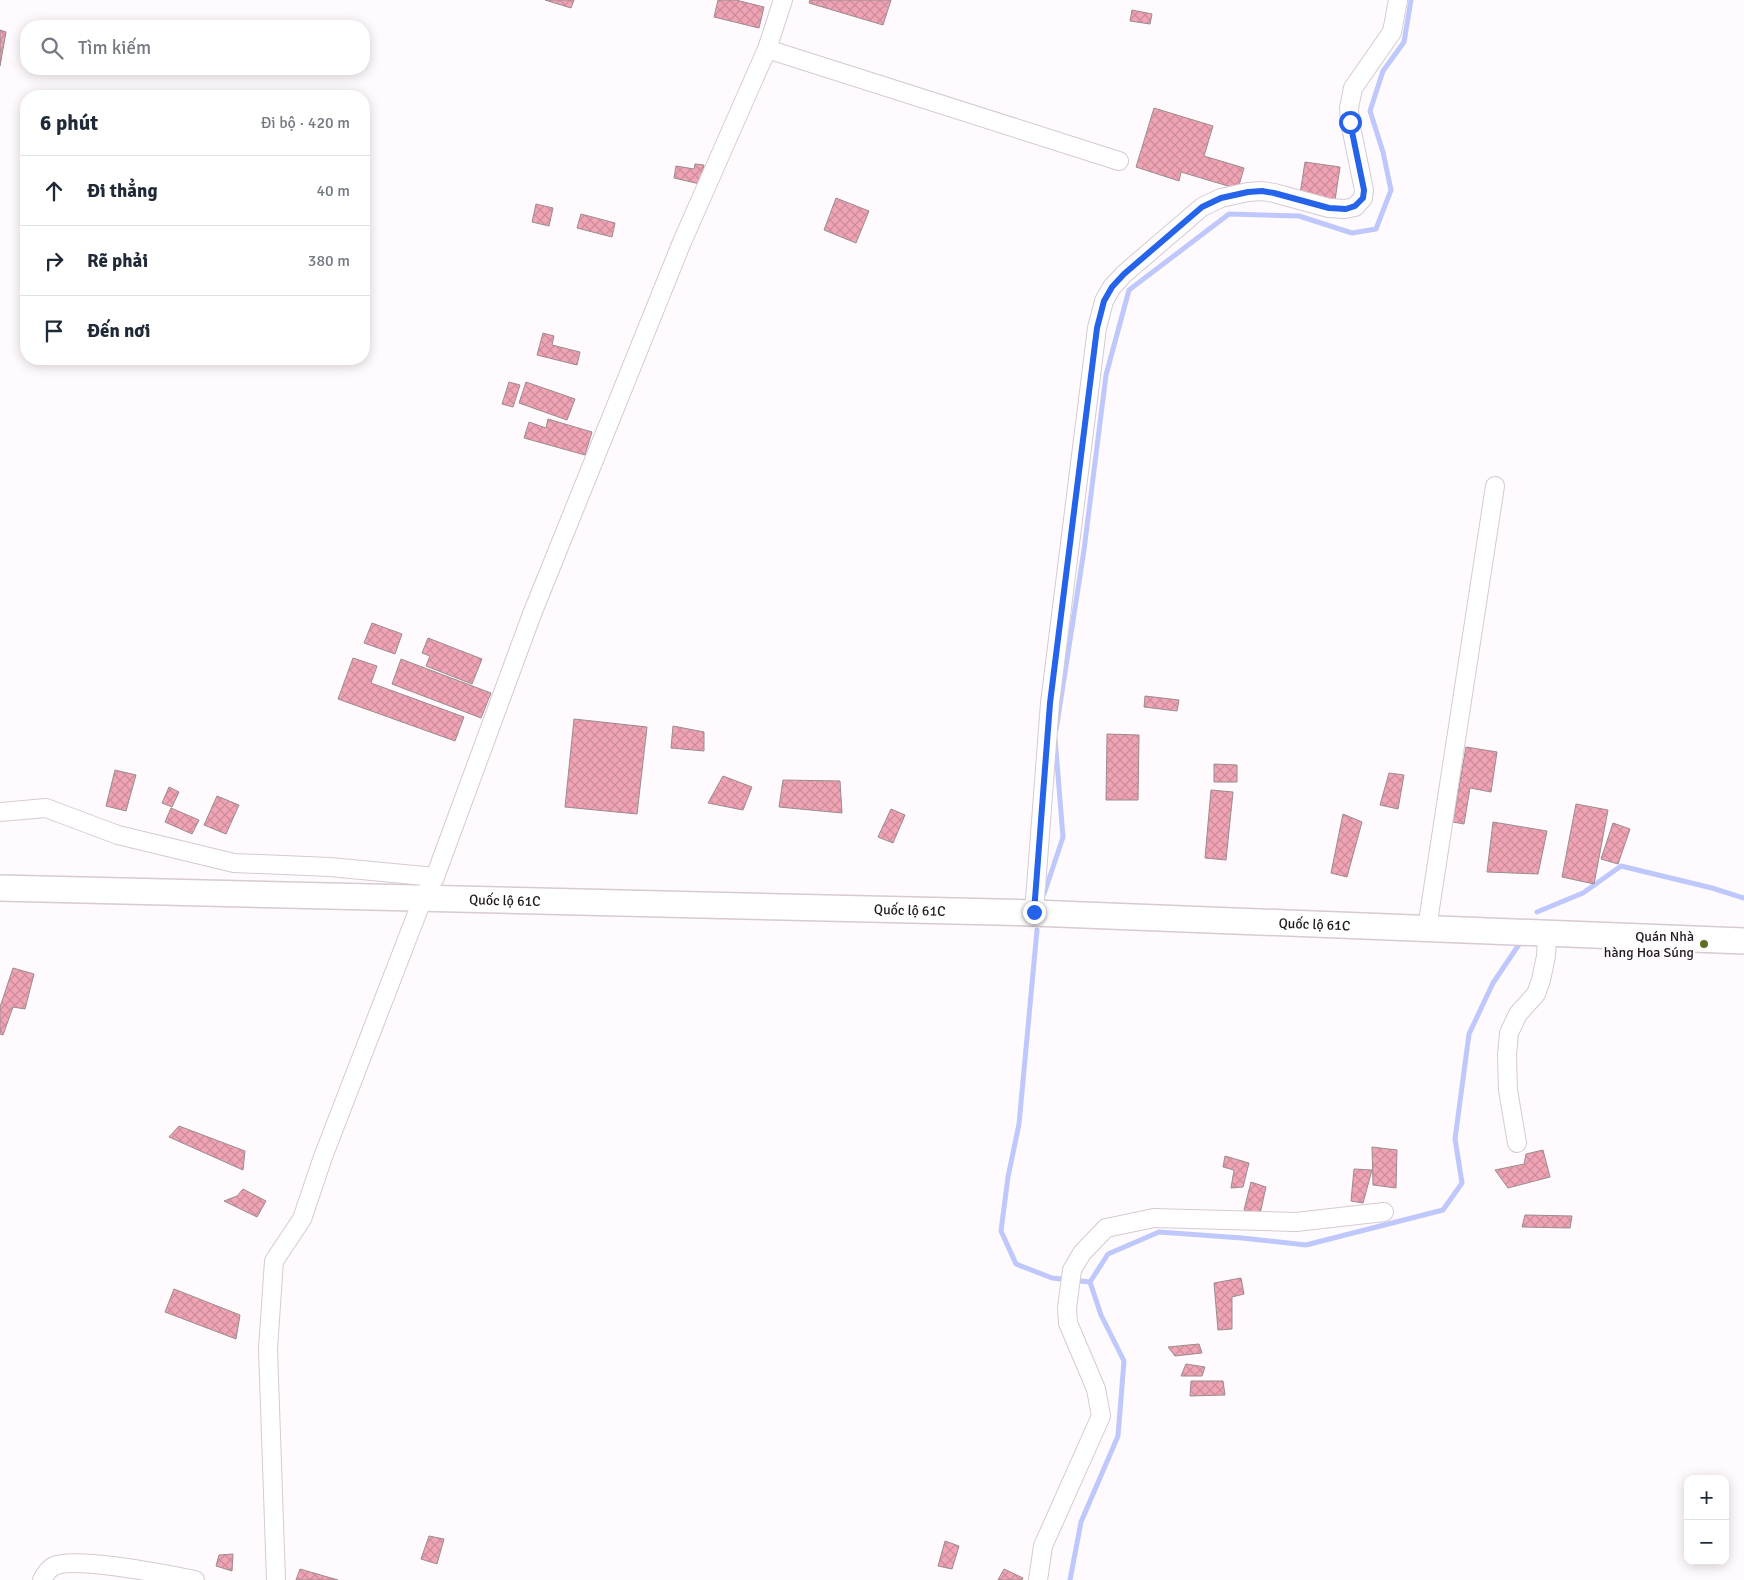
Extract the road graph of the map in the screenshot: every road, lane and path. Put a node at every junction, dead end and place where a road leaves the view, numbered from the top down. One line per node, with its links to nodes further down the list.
1 (783, 0): 3 (street)
2 (1398, 0): 9 (street)
3 (767, 48): 4 (street); 7 (street)
4 (1118, 161)
5 (1495, 486): 10 (street)
6 (0, 812): 7 (street)
7 (429, 887): 8 (highway, Quốc lộ 61C); 9 (highway, Quốc lộ 61C); 17 (street)
8 (0, 888)
9 (1034, 912): 10 (highway, Quốc lộ 61C)
10 (1427, 928): 11 (highway, Quốc lộ 61C)
11 (1547, 934): 12 (highway, Quốc lộ 61C); 13 (street)
12 (1744, 942)
13 (1517, 1143)
14 (1384, 1212): 18 (street)
15 (42, 1580): 16 (street)
16 (195, 1580)
17 (276, 1580)
18 (1038, 1580)

